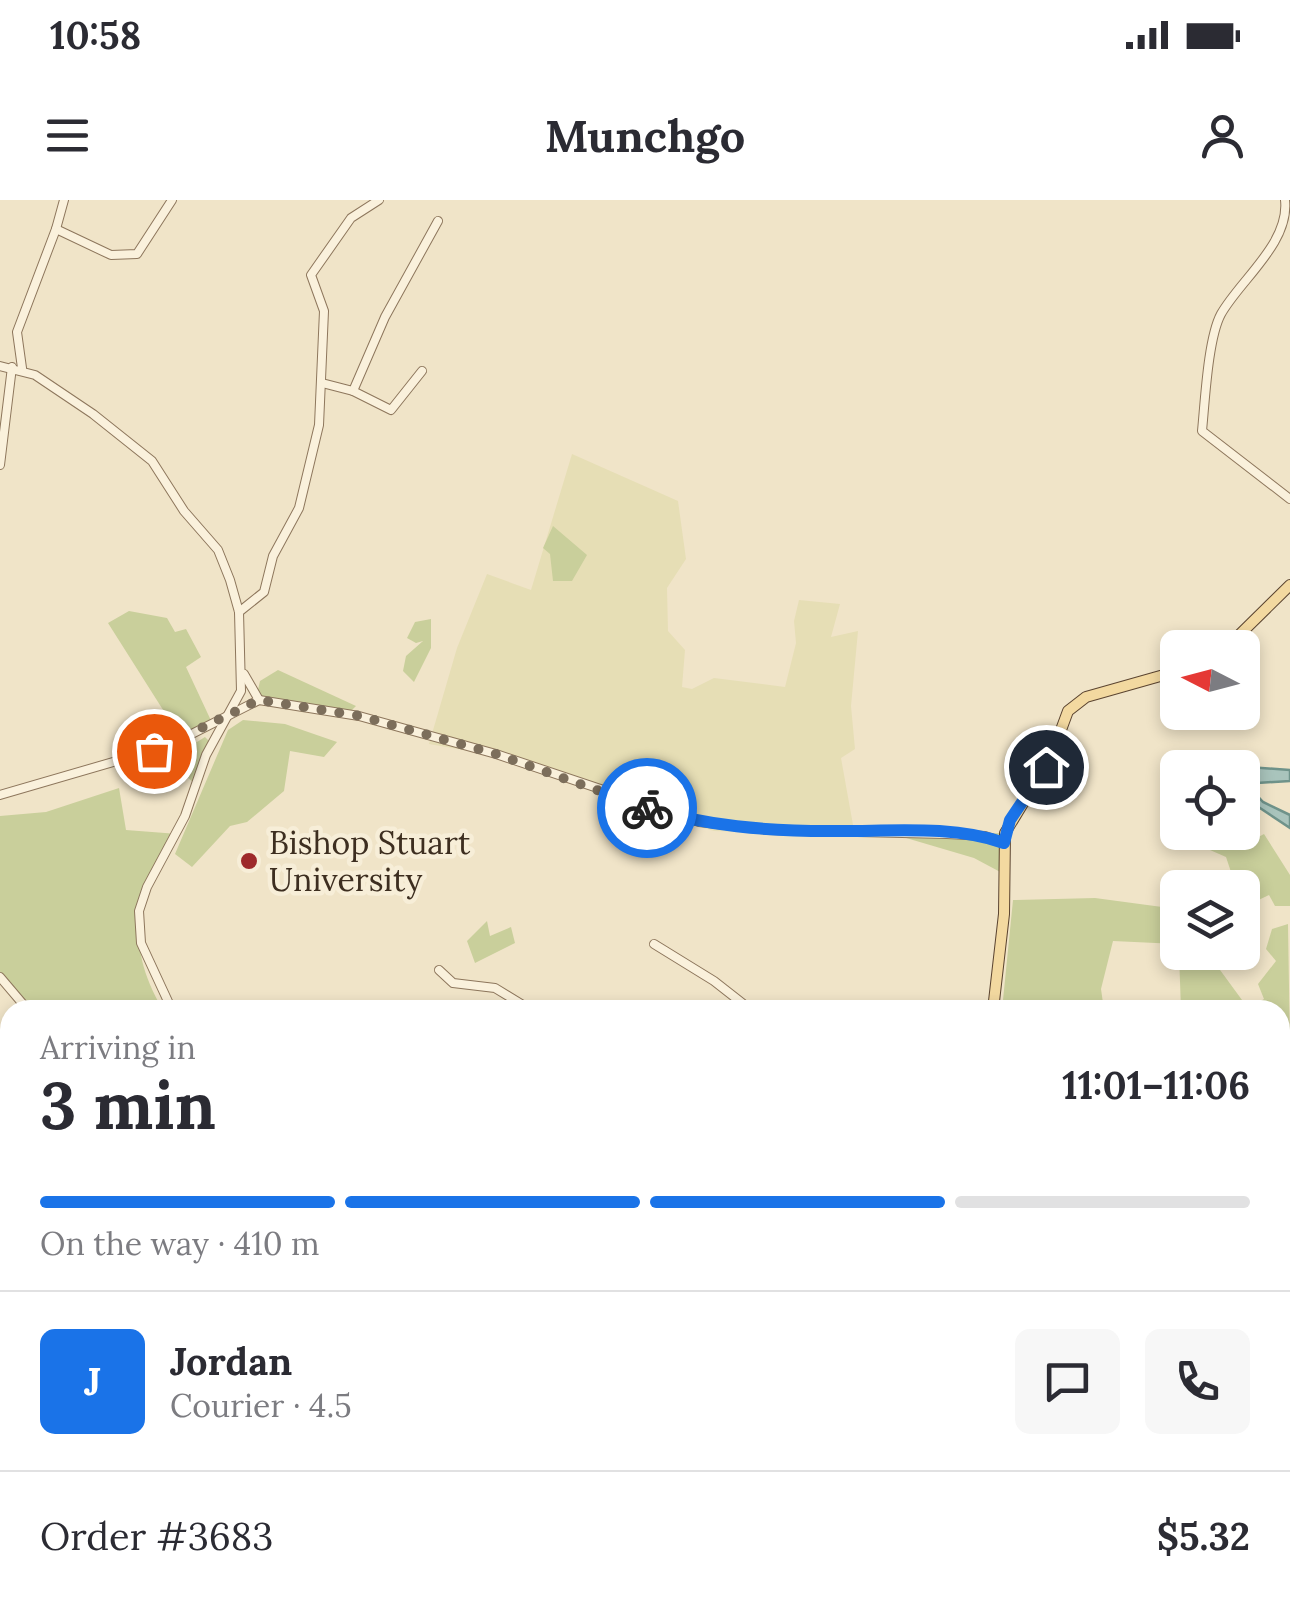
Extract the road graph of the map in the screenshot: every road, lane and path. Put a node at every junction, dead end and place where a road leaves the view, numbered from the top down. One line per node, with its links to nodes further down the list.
1 (64, 200): 6 (street)
2 (172, 200): 6 (street)
3 (379, 200): 10 (street)
4 (1286, 200): 13 (street)
5 (438, 221): 11 (street)
6 (56, 229): 8 (street)
7 (0, 366): 8 (street)
8 (17, 368): 12 (street); 15 (street)
9 (422, 372): 11 (street)
10 (322, 383): 11 (street); 15 (street)
11 (352, 392)
12 (0, 465)
13 (1290, 500)
14 (1290, 585): 16 (main road)
15 (238, 612): 17 (street)
16 (1244, 630)
17 (243, 673): 19 (street); 20 (street)
18 (1160, 677): 22 (main road)
19 (259, 700): 20 (street); 22 (street)
20 (233, 712): 21 (street); 27 (street)
21 (0, 795)
22 (1004, 843): 30 (main road)
23 (654, 944): 29 (street)
24 (439, 970): 28 (street)
25 (0, 977): 26 (street)
26 (20, 1000)
27 (167, 1000)
28 (514, 1000)
29 (738, 1000)
30 (994, 1000)

